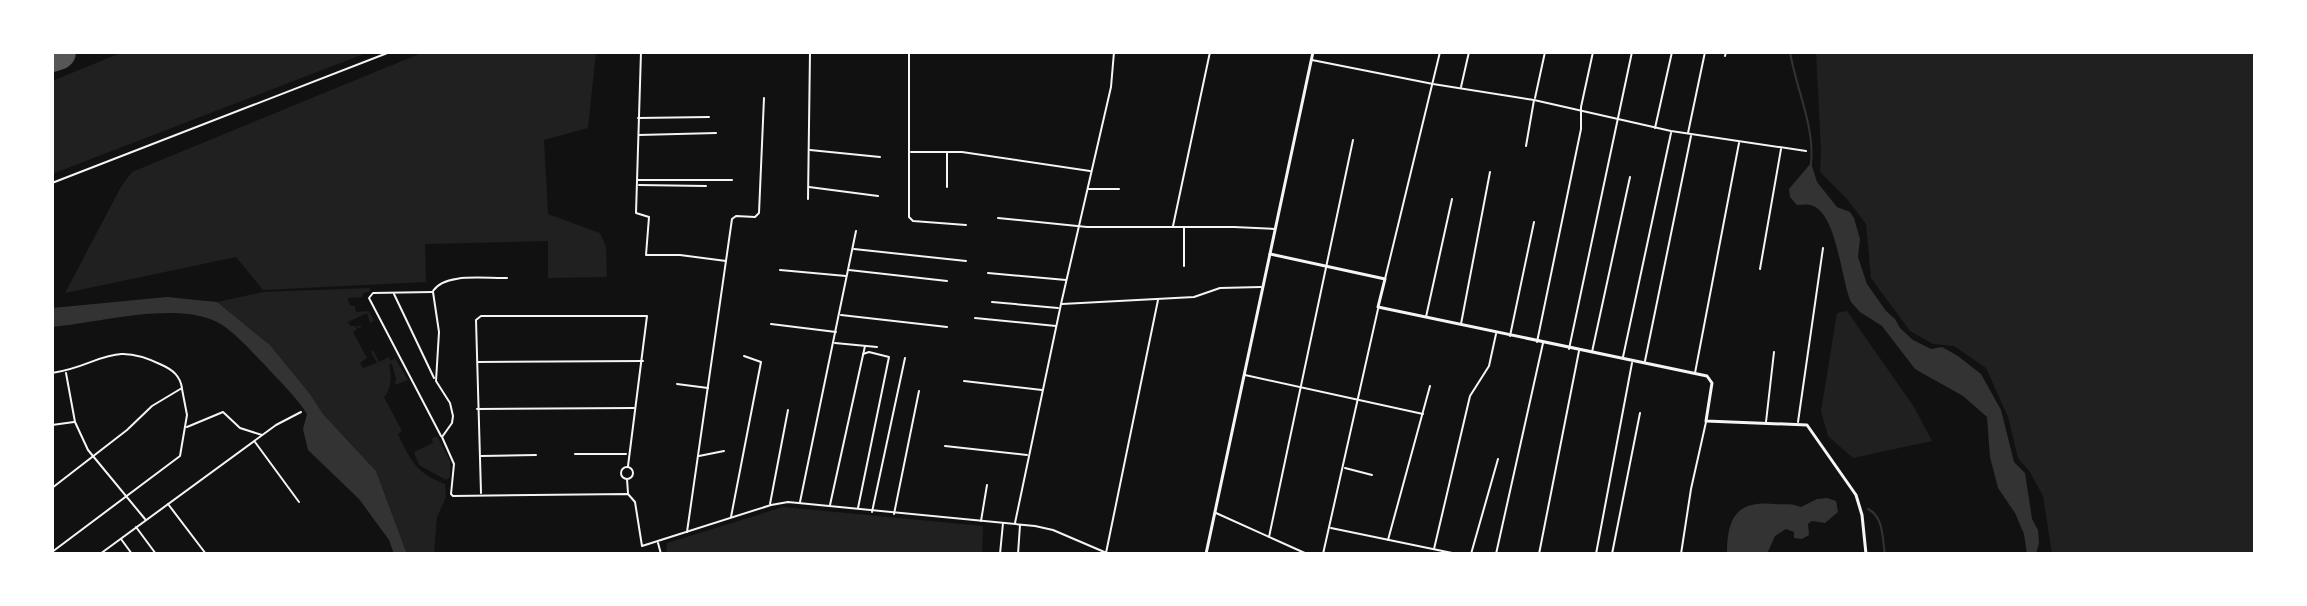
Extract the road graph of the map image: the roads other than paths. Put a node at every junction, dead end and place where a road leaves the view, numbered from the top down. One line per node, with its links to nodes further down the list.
1 (390, 52): 43 (street)
2 (641, 52): 22 (street)
3 (810, 52): 33 (street)
4 (909, 52): 36 (street)
5 (1114, 52): 38 (street)
6 (1210, 52): 57 (street)
7 (1313, 52): 15 (street)
8 (1440, 52): 16 (street)
9 (1469, 52): 17 (street)
10 (1545, 52): 19 (street)
11 (1593, 52): 20 (street)
12 (1632, 52): 23 (street)
13 (1672, 52): 24 (street)
14 (1705, 52): 28 (street)
15 (1312, 60): 16 (street); 59 (street)
16 (1433, 84): 17 (street); 74 (street)
17 (1460, 88): 19 (street)
18 (764, 98): 64 (street)
19 (1534, 100): 20 (street); 31 (street)
20 (1581, 112): 23 (street); 94 (street)
21 (709, 117): 22 (street)
22 (638, 118): 27 (street)
23 (1617, 120): 24 (street); 99 (street)
24 (1655, 128): 25 (street)
25 (1671, 131): 28 (street); 106 (street)
26 (716, 133): 27 (street)
27 (638, 135): 41 (street)
28 (1689, 135): 30 (street); 110 (street)
29 (1353, 140): 67 (street)
30 (1740, 142): 32 (street); 113 (street)
31 (1526, 146)
32 (1782, 148): 35 (street); 68 (street)
33 (809, 150): 37 (street); 46 (street)
34 (947, 151): 36 (street); 38 (street); 47 (street)
35 (1806, 151)
36 (909, 152): 55 (street)
37 (880, 157)
38 (1090, 171): 48 (street)
39 (1490, 172): 88 (street)
40 (1630, 177): 102 (street)
41 (637, 180): 42 (street); 44 (street)
42 (732, 180)
43 (52, 183)
44 (637, 185): 45 (street); 64 (street)
45 (706, 186)
46 (809, 187): 50 (street); 51 (street)
47 (947, 187)
48 (1086, 189): 49 (street); 56 (street)
49 (1119, 189)
50 (878, 196)
51 (808, 199)
52 (1452, 199): 86 (street)
53 (998, 218): 56 (street)
54 (1534, 222): 93 (street)
55 (966, 225)
56 (1078, 227): 57 (street); 75 (street)
57 (1173, 227): 58 (street)
58 (1184, 227): 59 (street); 66 (street)
59 (1276, 230): 63 (street)
60 (856, 231): 62 (street)
61 (1823, 248): 133 (street)
62 (853, 249): 65 (street); 70 (street)
63 (1270, 254): 67 (street); 77 (street)
64 (726, 261): 121 (street)
65 (966, 261)
66 (1184, 266)
67 (1326, 267): 74 (street); 119 (street)
68 (1760, 269)
69 (780, 270): 72 (street)
70 (849, 270): 72 (street); 76 (street)
71 (988, 273): 75 (street)
72 (848, 276): 84 (street)
73 (507, 278): 78 (street)
74 (1385, 279): 83 (street)
75 (1066, 280): 82 (street)
76 (947, 281)
77 (1263, 287): 80 (street); 114 (street)
78 (433, 292): 79 (street); 115 (street)
79 (393, 293): 115 (street); 138 (street)
80 (1158, 300): 82 (street); 185 (street)
81 (992, 302): 82 (street)
82 (1060, 306): 89 (street)
83 (1378, 307): 86 (street); 124 (street)
84 (839, 315): 90 (street); 91 (street)
85 (975, 318): 89 (street)
86 (1426, 318): 88 (street)
87 (771, 324): 91 (street)
88 (1461, 325): 92 (street)
89 (1056, 326): 122 (street)
90 (947, 327)
91 (836, 332): 95 (street)
92 (1497, 333): 93 (street); 183 (street)
93 (1510, 336): 94 (street)
94 (1537, 342): 96 (street)
95 (833, 343): 97 (street); 161 (street)
96 (1543, 343): 99 (street); 198 (street)
97 (865, 346): 98 (street); 103 (street)
98 (877, 347)
99 (1569, 349): 100 (street)
100 (1579, 351): 102 (street); 199 (street)
101 (1774, 352): 134 (street)
102 (1592, 353): 106 (street)
103 (863, 354): 163 (street); 164 (street)
104 (744, 356): 168 (street)
105 (905, 358): 165 (street)
106 (1622, 359): 109 (street)
107 (643, 361): 108 (street); 108 (street); 125 (street)
108 (476, 362): 126 (street)
109 (1633, 362): 110 (street); 200 (street)
110 (1644, 364): 113 (street)
111 (65, 371): 112 (street); 120 (street); 132 (street)
112 (52, 373)
113 (1695, 374): 131 (street)
114 (1245, 375): 119 (street); 166 (street)
115 (436, 381): 138 (street)
116 (964, 381): 122 (street)
117 (677, 384): 121 (street)
118 (1430, 386): 130 (street)
119 (1301, 387): 124 (street); 177 (street)
120 (182, 388): 136 (street); 146 (street)
121 (708, 388): 148 (street)
122 (1042, 390): 145 (street)
123 (919, 391): 167 (street)
124 (1358, 399): 130 (street); 151 (street)
125 (635, 408): 126 (street); 143 (street)
126 (477, 409): 147 (street)
127 (788, 410): 162 (street)
128 (301, 412): 137 (street)
129 (1640, 413): 201 (street)
130 (1423, 414): 179 (street)
131 (1706, 421): 134 (street); 202 (street)
132 (75, 422): 135 (street); 146 (street)
133 (1798, 423): 134 (street); 203 (street)
134 (1766, 424)
135 (52, 425)
136 (186, 427): 137 (street); 158 (street)
137 (262, 435): 139 (street)
138 (442, 437): 157 (street)
139 (255, 441): 159 (street); 160 (street)
140 (945, 446): 145 (street)
141 (724, 451): 148 (street)
142 (575, 454): 143 (street)
143 (629, 454): 150 (street)
144 (536, 455): 147 (street)
145 (1028, 455): 172 (street)
146 (93, 456): 155 (street); 158 (street)
147 (479, 456): 157 (street)
148 (698, 456): 176 (street)
149 (1498, 459): 197 (street)
150 (628, 466): 153 (street); 153 (street)
151 (1344, 468): 152 (street); 175 (street)
152 (1372, 475)
153 (627, 479): 156 (street)
154 (987, 485): 170 (street)
155 (52, 488)
156 (628, 494): 157 (street); 181 (street)
157 (481, 495)
158 (125, 497): 169 (street); 184 (street)
159 (299, 502)
160 (168, 503): 169 (street); 189 (street)
161 (800, 503): 162 (street); 163 (street)
162 (771, 505): 168 (street)
163 (830, 507): 164 (street)
164 (857, 510): 165 (street)
165 (872, 512): 167 (street)
166 (1215, 512): 177 (street); 193 (street)
167 (894, 514): 170 (street)
168 (731, 518): 176 (street)
169 (146, 519): 174 (street)
170 (980, 522): 171 (street)
171 (1003, 523): 172 (street); 191 (street)
172 (1015, 524): 173 (street)
173 (1021, 524): 185 (street); 192 (street)
174 (136, 527): 178 (street); 188 (street)
175 (1330, 527): 179 (street); 195 (street)
176 (687, 532): 180 (street)
177 (1269, 537): 194 (street)
178 (121, 538): 186 (street); 187 (street)
179 (1388, 540): 183 (street)
180 (657, 542): 181 (street); 190 (street)
181 (642, 546): 182 (street)
182 (636, 548)
183 (1434, 549): 196 (street)
184 (52, 552)
185 (1107, 553)
186 (100, 554)
187 (132, 554)
188 (156, 554)
189 (206, 554)
190 (661, 554)
191 (1000, 554)
192 (1018, 554)
193 (1206, 554)
194 (1307, 554)
195 (1323, 554)
196 (1457, 554)
197 (1471, 554)
198 (1496, 554)
199 (1539, 554)
200 (1596, 554)
201 (1612, 554)
202 (1681, 554)
203 (1866, 554)

